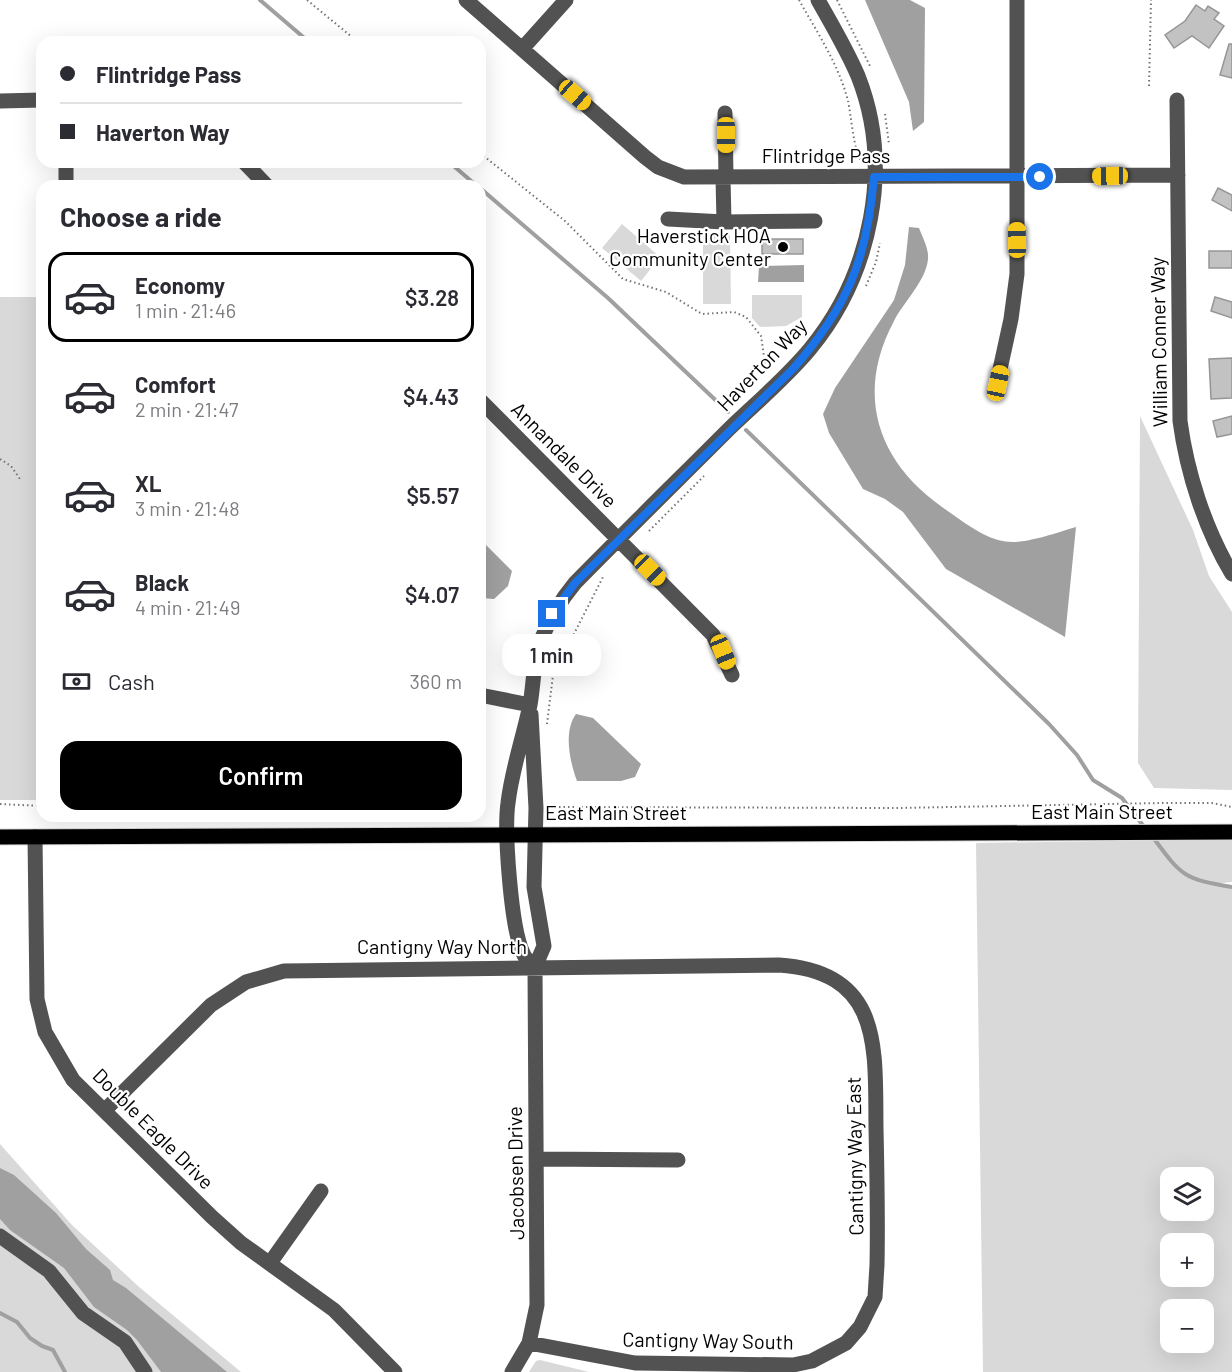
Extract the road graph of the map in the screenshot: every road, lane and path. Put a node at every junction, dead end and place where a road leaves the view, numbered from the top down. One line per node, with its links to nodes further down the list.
1 (307, 0): 8 (path)
2 (466, 0): 9 (street, Flintridge Pass)
3 (566, 0): 9 (street)
4 (799, 0): 16 (path)
5 (818, 0): 19 (street, Haverton Way)
6 (1017, 0): 20 (street)
7 (1151, 0): 10 (path)
8 (351, 36)
9 (522, 49): 21 (street, Flintridge Pass)
10 (1149, 86)
11 (36, 100): 13 (street)
12 (1177, 100): 18 (street, William Conner Way)
13 (0, 101)
14 (726, 113): 21 (street)
15 (486, 158): 26 (path)
16 (858, 158)
17 (250, 168): 22 (street)
18 (1178, 175): 20 (street, Flintridge Pass); 33 (street, William Conner Way)
19 (874, 177): 20 (street, Flintridge Pass); 21 (street, Flintridge Pass); 31 (street, Haverton Way)
20 (1017, 177): 27 (street)
21 (725, 178): 25 (street)
22 (261, 180)
23 (668, 219): 25 (street)
24 (815, 221): 25 (street)
25 (724, 222)
26 (766, 370)
27 (998, 383)
28 (486, 406): 31 (street, Annandale Drive)
29 (0, 459): 30 (path)
30 (20, 479)
31 (619, 539): 34 (street, Annandale Drive); 36 (street, Haverton Way)
32 (609, 568): 37 (path)
33 (1232, 574)
34 (732, 675)
35 (486, 696): 36 (street)
36 (530, 705): 43 (street, Haverton Way); 44 (street, Haverton Way)
37 (547, 731)
38 (550, 801): 41 (path)
39 (0, 804): 40 (path)
40 (36, 806)
41 (1232, 807)
42 (1232, 832): 43 (main road, East Main Street)
43 (535, 834): 44 (main road, East Main Street); 47 (street, Jacobsen Drive)
44 (508, 835): 46 (main road, East Main Street); 47 (street)
45 (0, 837): 46 (main road, East Main Street)
46 (35, 837): 49 (street, Double Eagle Drive)
47 (535, 967): 48 (street, Cantigny Way North); 49 (street, Cantigny Way North); 50 (street, Jacobsen Drive)
48 (829, 976): 56 (street, Cantigny Way East)
49 (105, 1110): 54 (street, Double Eagle Drive)
50 (536, 1159): 51 (street); 55 (street, Jacobsen Drive)
51 (678, 1160)
52 (321, 1191): 54 (street)
53 (0, 1236): 57 (street)
54 (270, 1263): 58 (street, Double Eagle Drive)
55 (529, 1343): 56 (street, Cantigny Way South); 59 (street, Jacobsen Drive)
56 (846, 1343)
57 (145, 1372)
58 (394, 1372)
59 (512, 1372)

